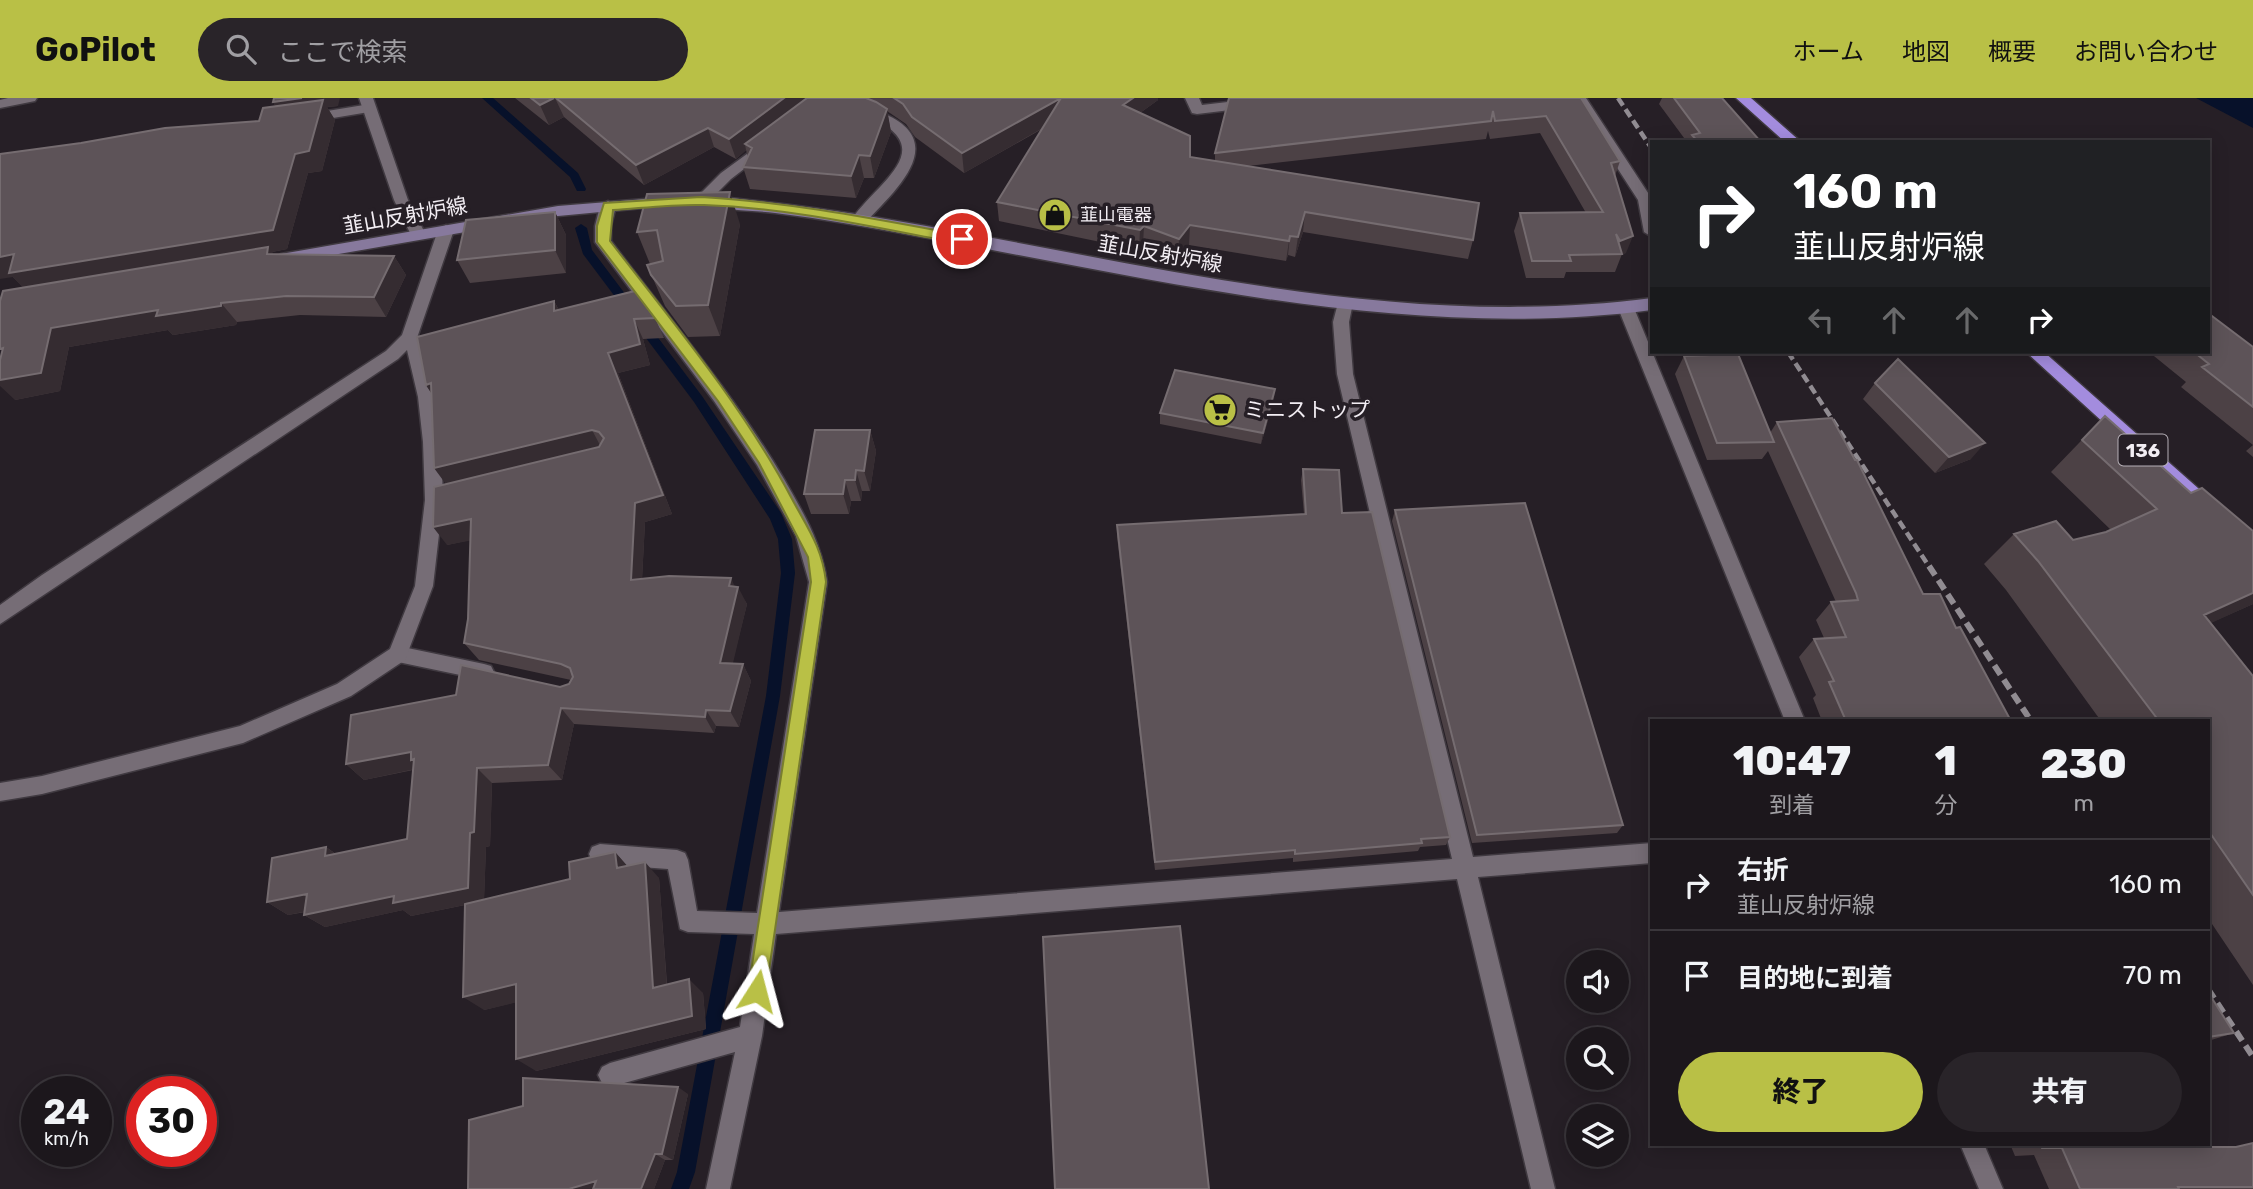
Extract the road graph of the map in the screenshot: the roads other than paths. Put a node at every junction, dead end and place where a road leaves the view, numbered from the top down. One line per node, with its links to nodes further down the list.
1 (30, 98): 8 (street)
2 (835, 98): 14 (street)
3 (1192, 98): 4 (street)
4 (1298, 98)
5 (1579, 98): 15 (street)
6 (1743, 98): 11 (highway)
7 (368, 103): 9 (lane); 17 (street)
8 (0, 104)
9 (292, 121)
10 (778, 137): 12 (street)
11 (1792, 140)
12 (701, 201): 13 (main road, 韮山反射炉線); 14 (main road, 韮山反射炉線)
13 (608, 206): 16 (main road, 韮山反射炉線); 33 (street)
14 (859, 220): 19 (main road, 韮山反射炉線)
15 (1650, 223)
16 (446, 230): 17 (main road, 韮山反射炉線); 22 (street)
17 (418, 235): 18 (main road, 韮山反射炉線)
18 (271, 260)
19 (1345, 303): 21 (main road, 韮山反射炉線); 32 (street)
20 (1650, 304): 21 (main road, 韮山反射炉線)
21 (1626, 308): 28 (street)
22 (410, 338): 25 (street); 26 (street)
23 (2036, 354): 24 (highway, 136)
24 (2227, 524)
25 (0, 616)
26 (398, 654): 27 (street); 29 (street)
27 (506, 677)
28 (1793, 719)
29 (0, 792)
30 (1650, 853): 32 (street)
31 (600, 854): 33 (street)
32 (1464, 867): 33 (street); 38 (street)
33 (761, 924): 34 (street)
34 (744, 1038): 35 (street); 37 (street)
35 (610, 1076)
36 (1973, 1146): 39 (street)
37 (718, 1189)
38 (1543, 1189)
39 (1991, 1189)

